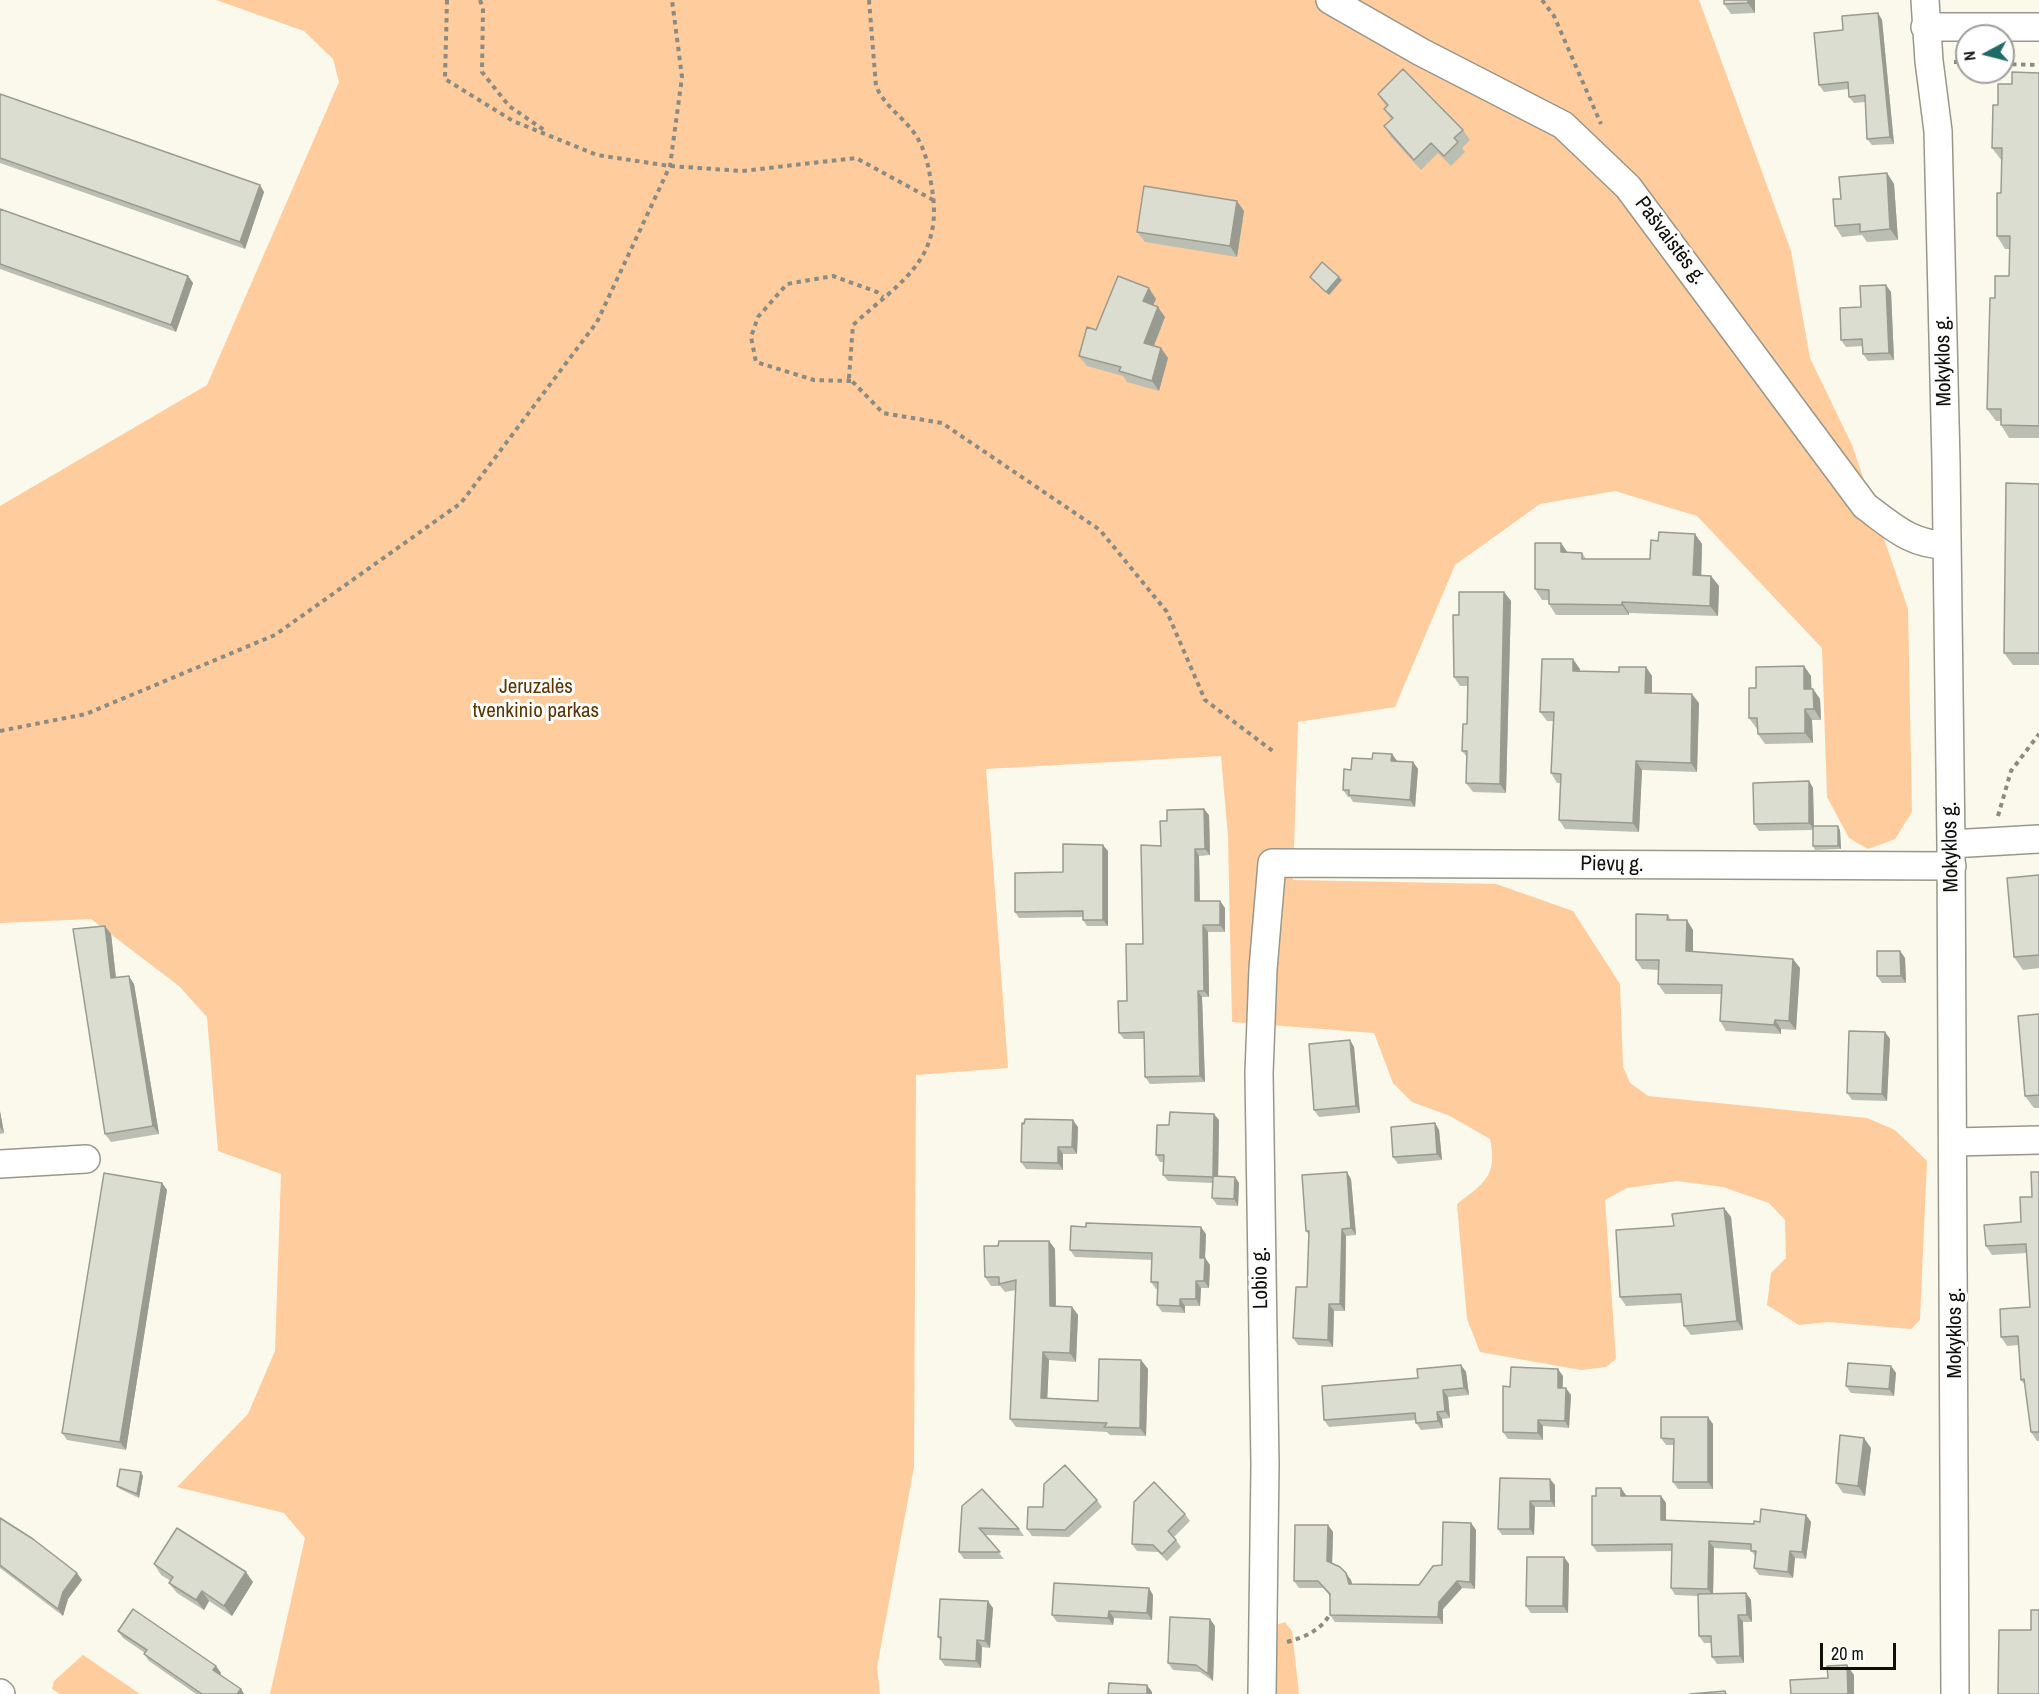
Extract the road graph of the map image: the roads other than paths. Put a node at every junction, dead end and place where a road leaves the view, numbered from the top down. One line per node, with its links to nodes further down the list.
1 (1329, 0): 5 (street, Pašvaistės g.)
2 (1925, 0): 3 (street, Mokyklos g.)
3 (1925, 27): 4 (street); 5 (street, Mokyklos g.)
4 (2039, 27)
5 (1947, 545): 7 (street, Mokyklos g.)
6 (2039, 839): 7 (street, Pievų g.)
7 (1952, 855): 8 (street, Pievų g.); 10 (street, Mokyklos g.)
8 (1272, 862): 13 (street, Lobio g.)
9 (2039, 1140): 10 (street)
10 (1953, 1142): 14 (street, Mokyklos g.)
11 (86, 1159): 12 (street)
12 (0, 1164)
13 (1262, 1694)
14 (1955, 1694)

